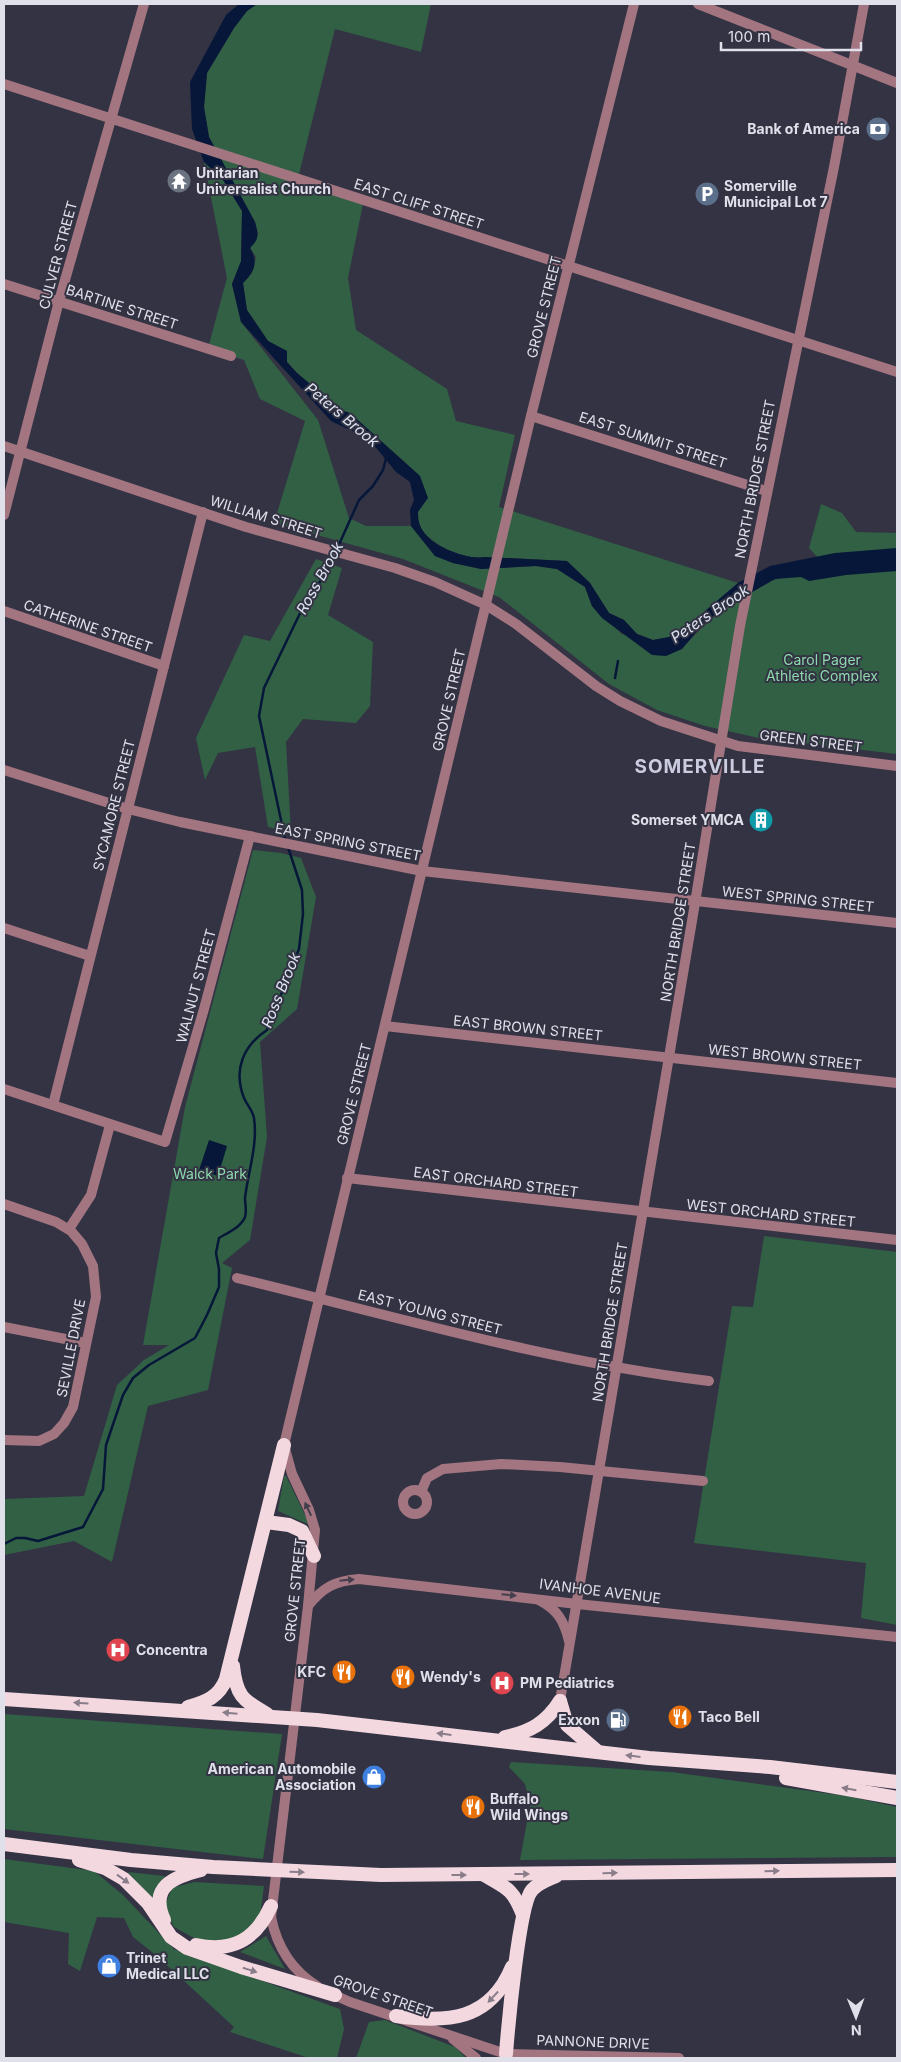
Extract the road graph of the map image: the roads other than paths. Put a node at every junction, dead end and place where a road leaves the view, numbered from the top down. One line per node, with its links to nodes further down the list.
1 (144, 4): 8 (street, CULVER STREET)
2 (634, 4): 9 (street, GROVE STREET)
3 (698, 4): 5 (street)
4 (864, 4): 5 (street, NORTH BRIDGE STREET)
5 (852, 65): 6 (street); 12 (street, NORTH BRIDGE STREET)
6 (897, 83)
7 (4, 84): 8 (street, EAST CLIFF STREET)
8 (110, 118): 9 (street, EAST CLIFF STREET); 11 (street, CULVER STREET)
9 (568, 266): 12 (street, EAST CLIFF STREET); 15 (street, GROVE STREET)
10 (4, 284): 11 (street, BARTINE STREET)
11 (59, 301): 13 (street, BARTINE STREET); 17 (street, CULVER STREET)
12 (798, 340): 14 (street, EAST CLIFF STREET); 18 (street, NORTH BRIDGE STREET)
13 (231, 356)
14 (897, 372)
15 (531, 416): 18 (street, EAST SUMMIT STREET); 21 (street, GROVE STREET)
16 (4, 446): 17 (street, WILLIAM STREET)
17 (22, 452): 19 (street, WILLIAM STREET); 20 (street, CULVER STREET)
18 (766, 490): 24 (street, NORTH BRIDGE STREET)
19 (203, 512): 21 (street, WILLIAM STREET); 23 (street, SYCAMORE STREET)
20 (4, 515)
21 (486, 605): 24 (street, WILLIAM STREET); 29 (street, GROVE STREET)
22 (4, 611): 23 (street, CATHERINE STREET)
23 (164, 666): 27 (street, SYCAMORE STREET)
24 (722, 742): 25 (street, GREEN STREET); 30 (street, NORTH BRIDGE STREET)
25 (897, 766)
26 (4, 770): 27 (street, EAST SPRING STREET)
27 (128, 809): 28 (street, EAST SPRING STREET); 33 (street, SYCAMORE STREET)
28 (250, 836): 29 (street, EAST SPRING STREET); 39 (street, WALNUT STREET)
29 (422, 871): 30 (street, EAST SPRING STREET); 34 (street, GROVE STREET)
30 (696, 900): 31 (street, WEST SPRING STREET); 35 (street, NORTH BRIDGE STREET)
31 (897, 923)
32 (4, 928): 33 (street)
33 (90, 956): 38 (street, SYCAMORE STREET)
34 (384, 1026): 35 (street, EAST BROWN STREET); 40 (street, GROVE STREET)
35 (669, 1058): 36 (street, WEST BROWN STREET); 42 (street, NORTH BRIDGE STREET)
36 (897, 1083)
37 (4, 1089): 38 (street)
38 (53, 1105): 39 (street)
39 (110, 1125): 43 (street)
40 (348, 1178): 42 (street, EAST ORCHARD STREET); 46 (street, GROVE STREET)
41 (4, 1204): 43 (street)
42 (642, 1213): 44 (street, WEST ORCHARD STREET); 49 (street, NORTH BRIDGE STREET)
43 (69, 1229): 48 (street, SEVILLE DRIVE)
44 (897, 1240)
45 (237, 1278): 46 (street, EAST YOUNG STREET)
46 (318, 1298): 49 (street, EAST YOUNG STREET); 52 (street, GROVE STREET)
47 (4, 1327): 48 (street)
48 (86, 1343): 51 (street, SEVILLE DRIVE)
49 (617, 1369): 50 (street, EAST YOUNG STREET); 53 (street, NORTH BRIDGE STREET)
50 (709, 1381)
51 (4, 1440)
52 (284, 1445): 56 (highway); 57 (street, GROVE STREET, one-way to 52)
53 (599, 1471): 54 (street); 55 (street); 59 (street, NORTH BRIDGE STREET)
54 (703, 1481)
55 (420, 1492)
56 (266, 1522): 57 (highway); 63 (highway)
57 (314, 1556): 60 (street, GROVE STREET)
58 (534, 1597): 59 (street, IVANHOE AVENUE); 60 (street, IVANHOE AVENUE, one-way to 58); 62 (street)
59 (577, 1604): 61 (street, IVANHOE AVENUE); 62 (street, NORTH BRIDGE STREET)
60 (308, 1606): 79 (street, GROVE STREET)
61 (897, 1637)
62 (570, 1647): 65 (street, NORTH BRIDGE STREET)
63 (232, 1660): 66 (highway); 67 (highway)
64 (4, 1699): 66 (highway, one-way to 64)
65 (560, 1700): 68 (highway); 69 (highway)
66 (178, 1709): 67 (highway, one-way to 66)
67 (273, 1717): 68 (highway, one-way to 67)
68 (492, 1739): 69 (highway)
69 (600, 1752): 70 (highway, one-way to 69)
70 (681, 1761): 71 (highway); 72 (highway, one-way to 70)
71 (897, 1782)
72 (897, 1798)
73 (4, 1844): 74 (highway)
74 (27, 1848): 75 (highway); 82 (highway, one-way to 82)
75 (214, 1867): 77 (highway, one-way to 77); 79 (highway)
76 (897, 1870): 78 (highway, one-way to 76)
77 (483, 1874): 78 (highway, one-way to 78); 80 (highway)
78 (561, 1874): 80 (highway)
79 (271, 1906): 82 (street, GROVE STREET)
80 (523, 1915): 81 (highway)
81 (518, 1955): 83 (highway, one-way to 83); 85 (highway)
82 (335, 1995): 83 (street, GROVE STREET)
83 (396, 2016): 84 (street, GROVE STREET)
84 (435, 2029): 85 (street, GROVE STREET); 86 (street)
85 (506, 2056): 87 (street, PANNONE DRIVE)
86 (476, 2058)
87 (679, 2058)

